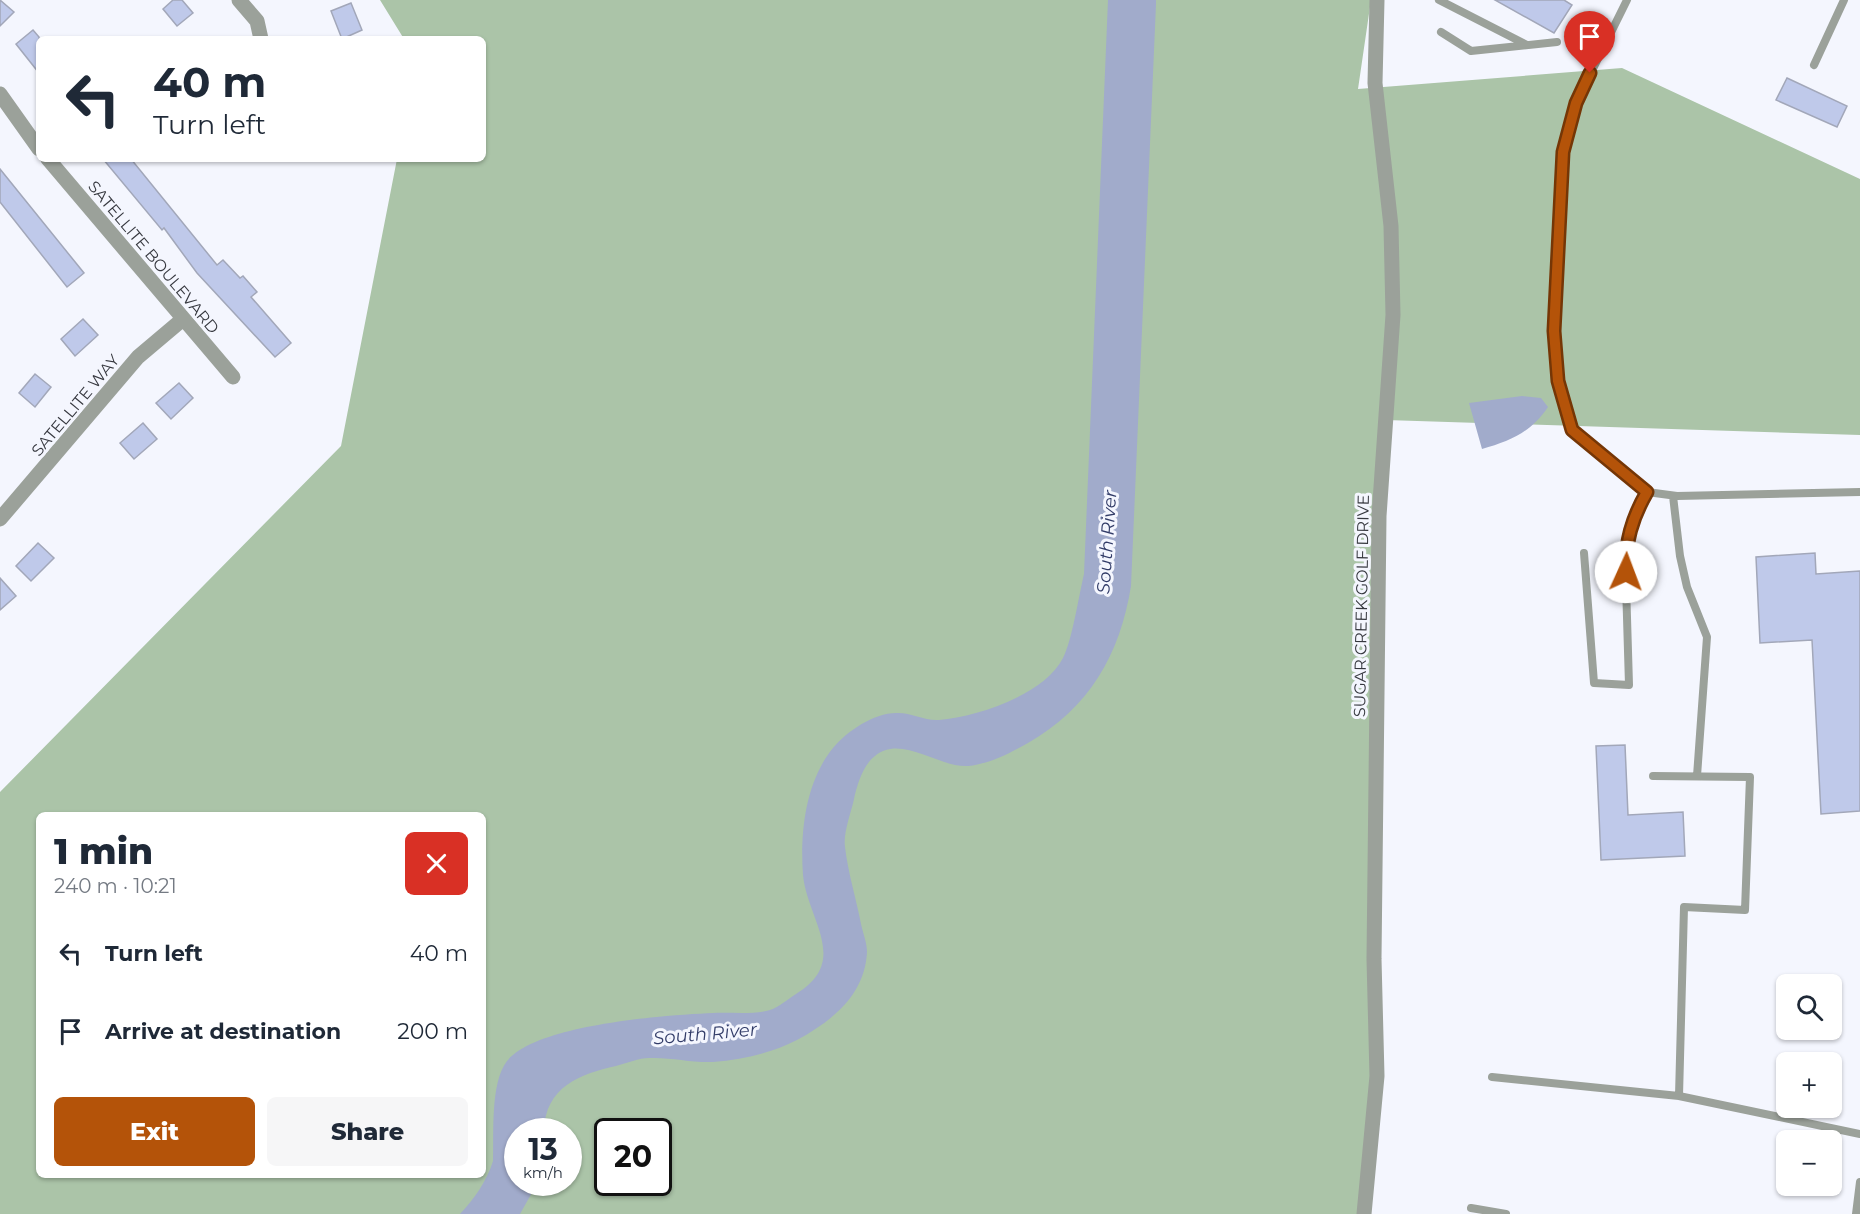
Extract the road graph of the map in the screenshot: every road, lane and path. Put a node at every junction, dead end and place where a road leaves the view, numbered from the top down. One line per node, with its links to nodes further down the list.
1 (239, 0): 7 (street)
2 (1377, 0): 28 (street, SUGAR CREEK GOLF DRIVE)
3 (1439, 0): 9 (lane)
4 (1627, 0): 16 (lane)
5 (1844, 0): 10 (lane)
6 (1441, 32): 9 (lane)
7 (260, 36)
8 (1557, 42): 9 (lane)
9 (1528, 46)
10 (1814, 64)
11 (0, 94): 12 (street)
12 (36, 145)
13 (51, 162): 14 (street, SATELLITE BOULEVARD)
14 (183, 319): 15 (street, SATELLITE BOULEVARD); 19 (street, SATELLITE WAY)
15 (234, 377)
16 (1647, 492): 18 (lane); 20 (lane)
17 (1860, 492): 18 (lane)
18 (1673, 496): 22 (lane)
19 (0, 519)
20 (1584, 553)
21 (1653, 776): 22 (lane)
22 (1697, 776): 24 (lane)
23 (1492, 1077): 24 (lane)
24 (1679, 1096): 25 (lane)
25 (1860, 1134)
26 (1860, 1182): 30 (lane)
27 (1471, 1208): 29 (lane)
28 (1364, 1214)
29 (1506, 1214)
30 (1856, 1214)

